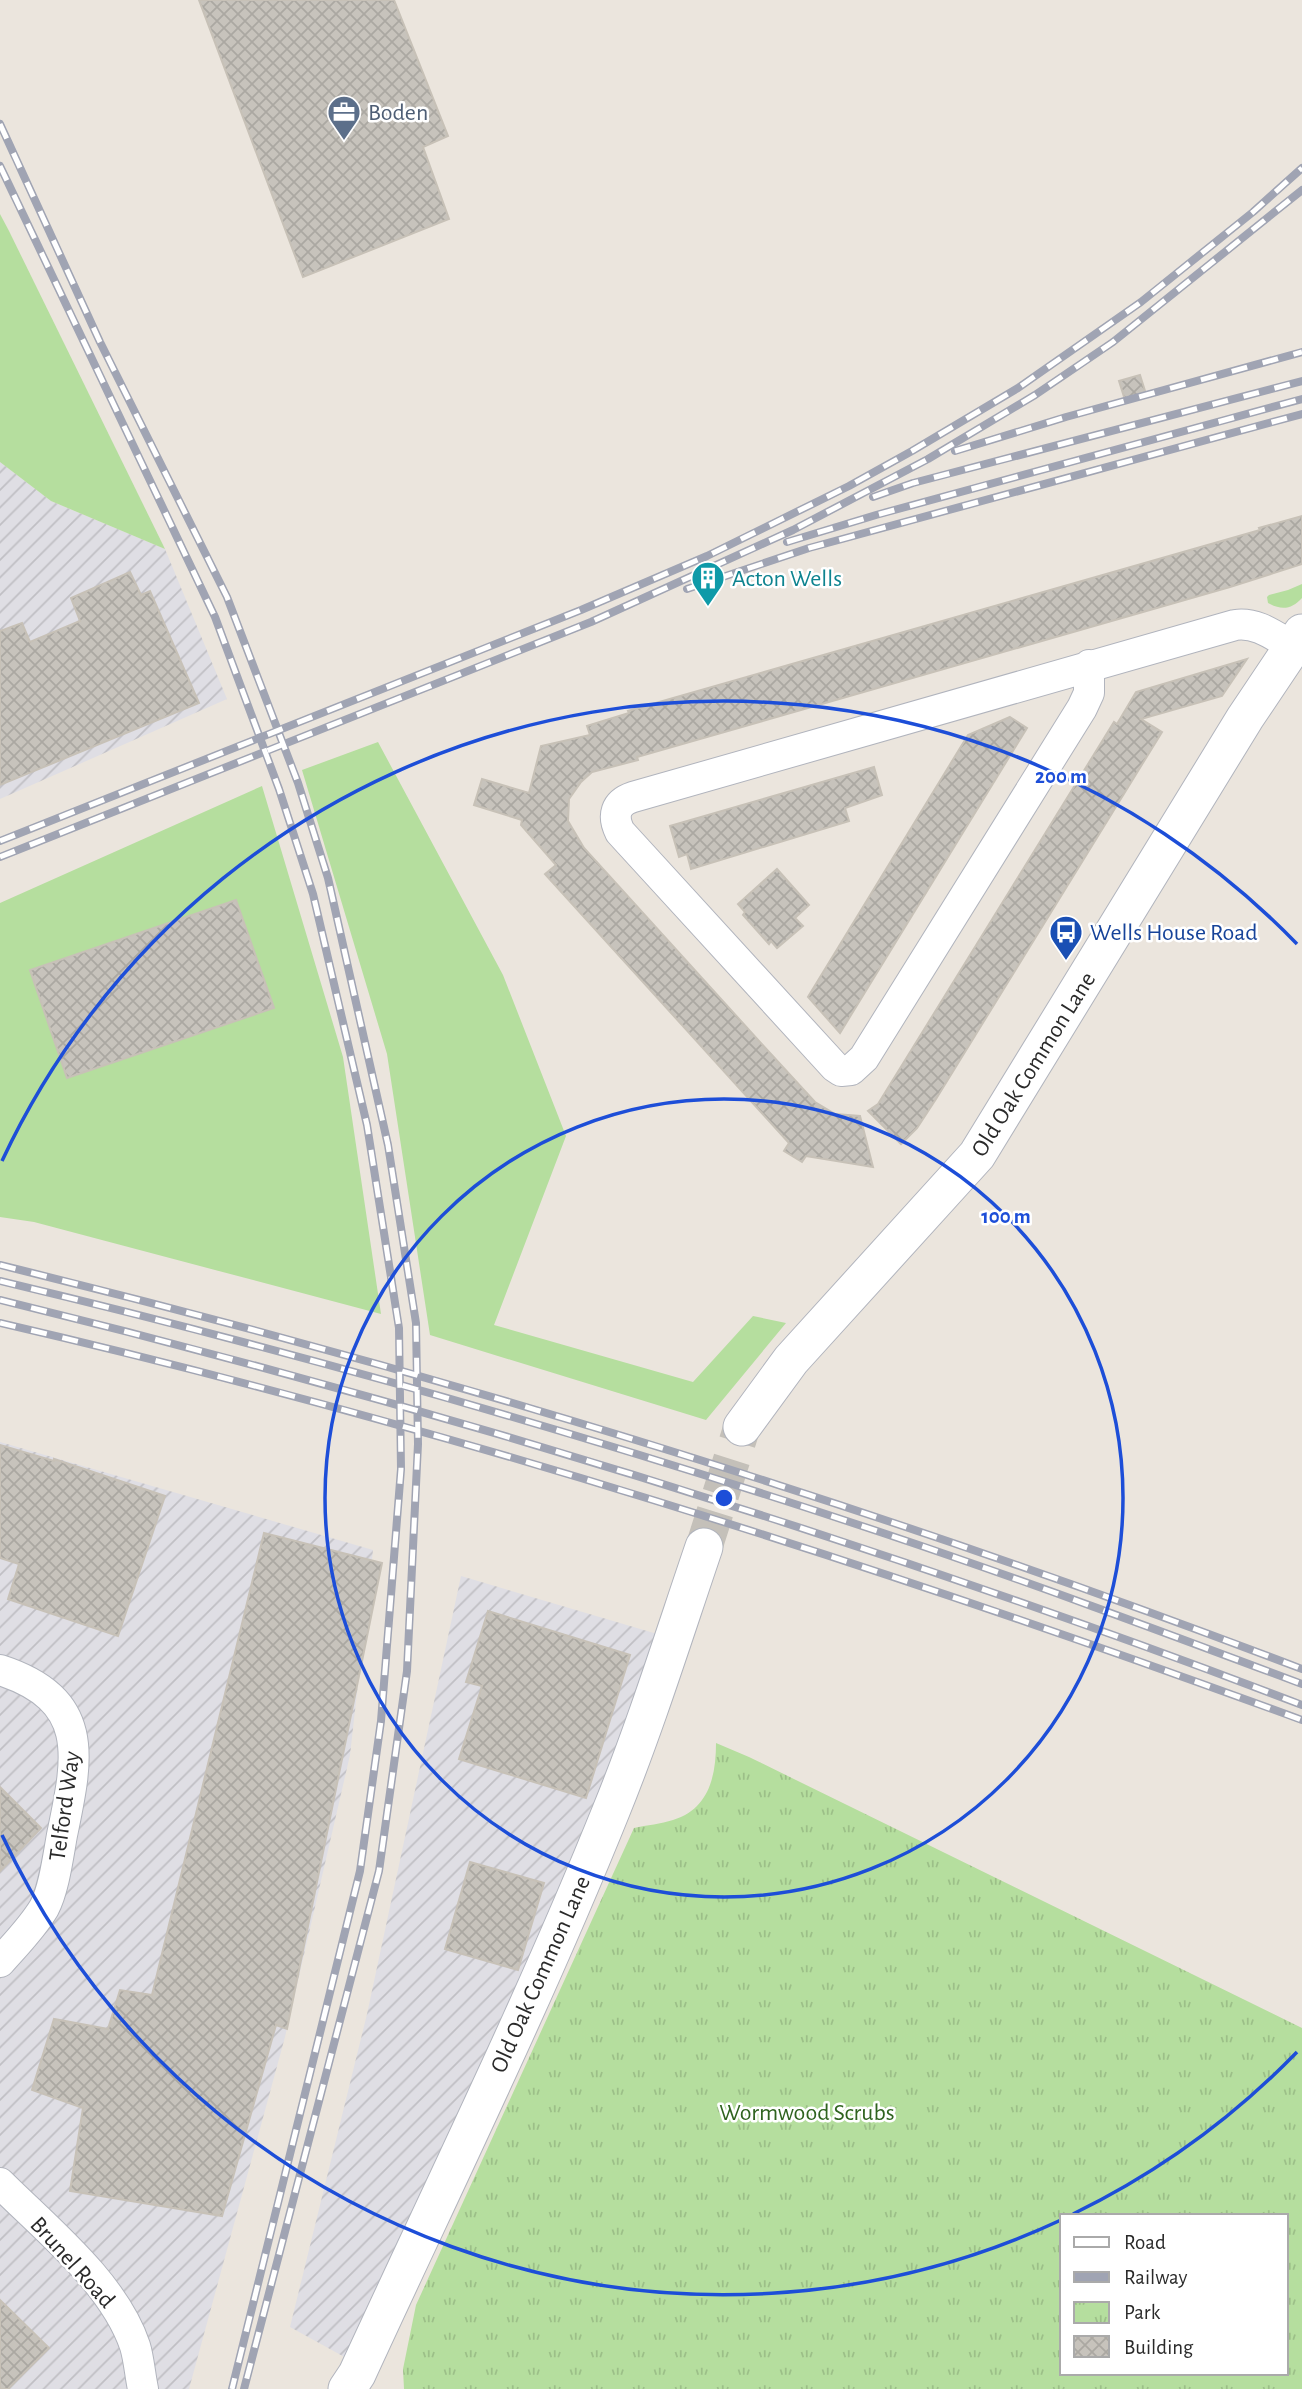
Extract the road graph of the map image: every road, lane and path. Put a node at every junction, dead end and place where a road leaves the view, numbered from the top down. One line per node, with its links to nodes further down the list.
1 (1297, 639): 2 (street); 3 (street, Old Oak Common Lane)
2 (1089, 665): 2 (street)
3 (742, 1427)
4 (704, 1547): 8 (street, Old Oak Common Lane)
5 (0, 1670): 6 (street, Telford Way)
6 (0, 1962)
7 (0, 2183): 9 (street, Brunel Road)
8 (353, 2384)
9 (143, 2389)

